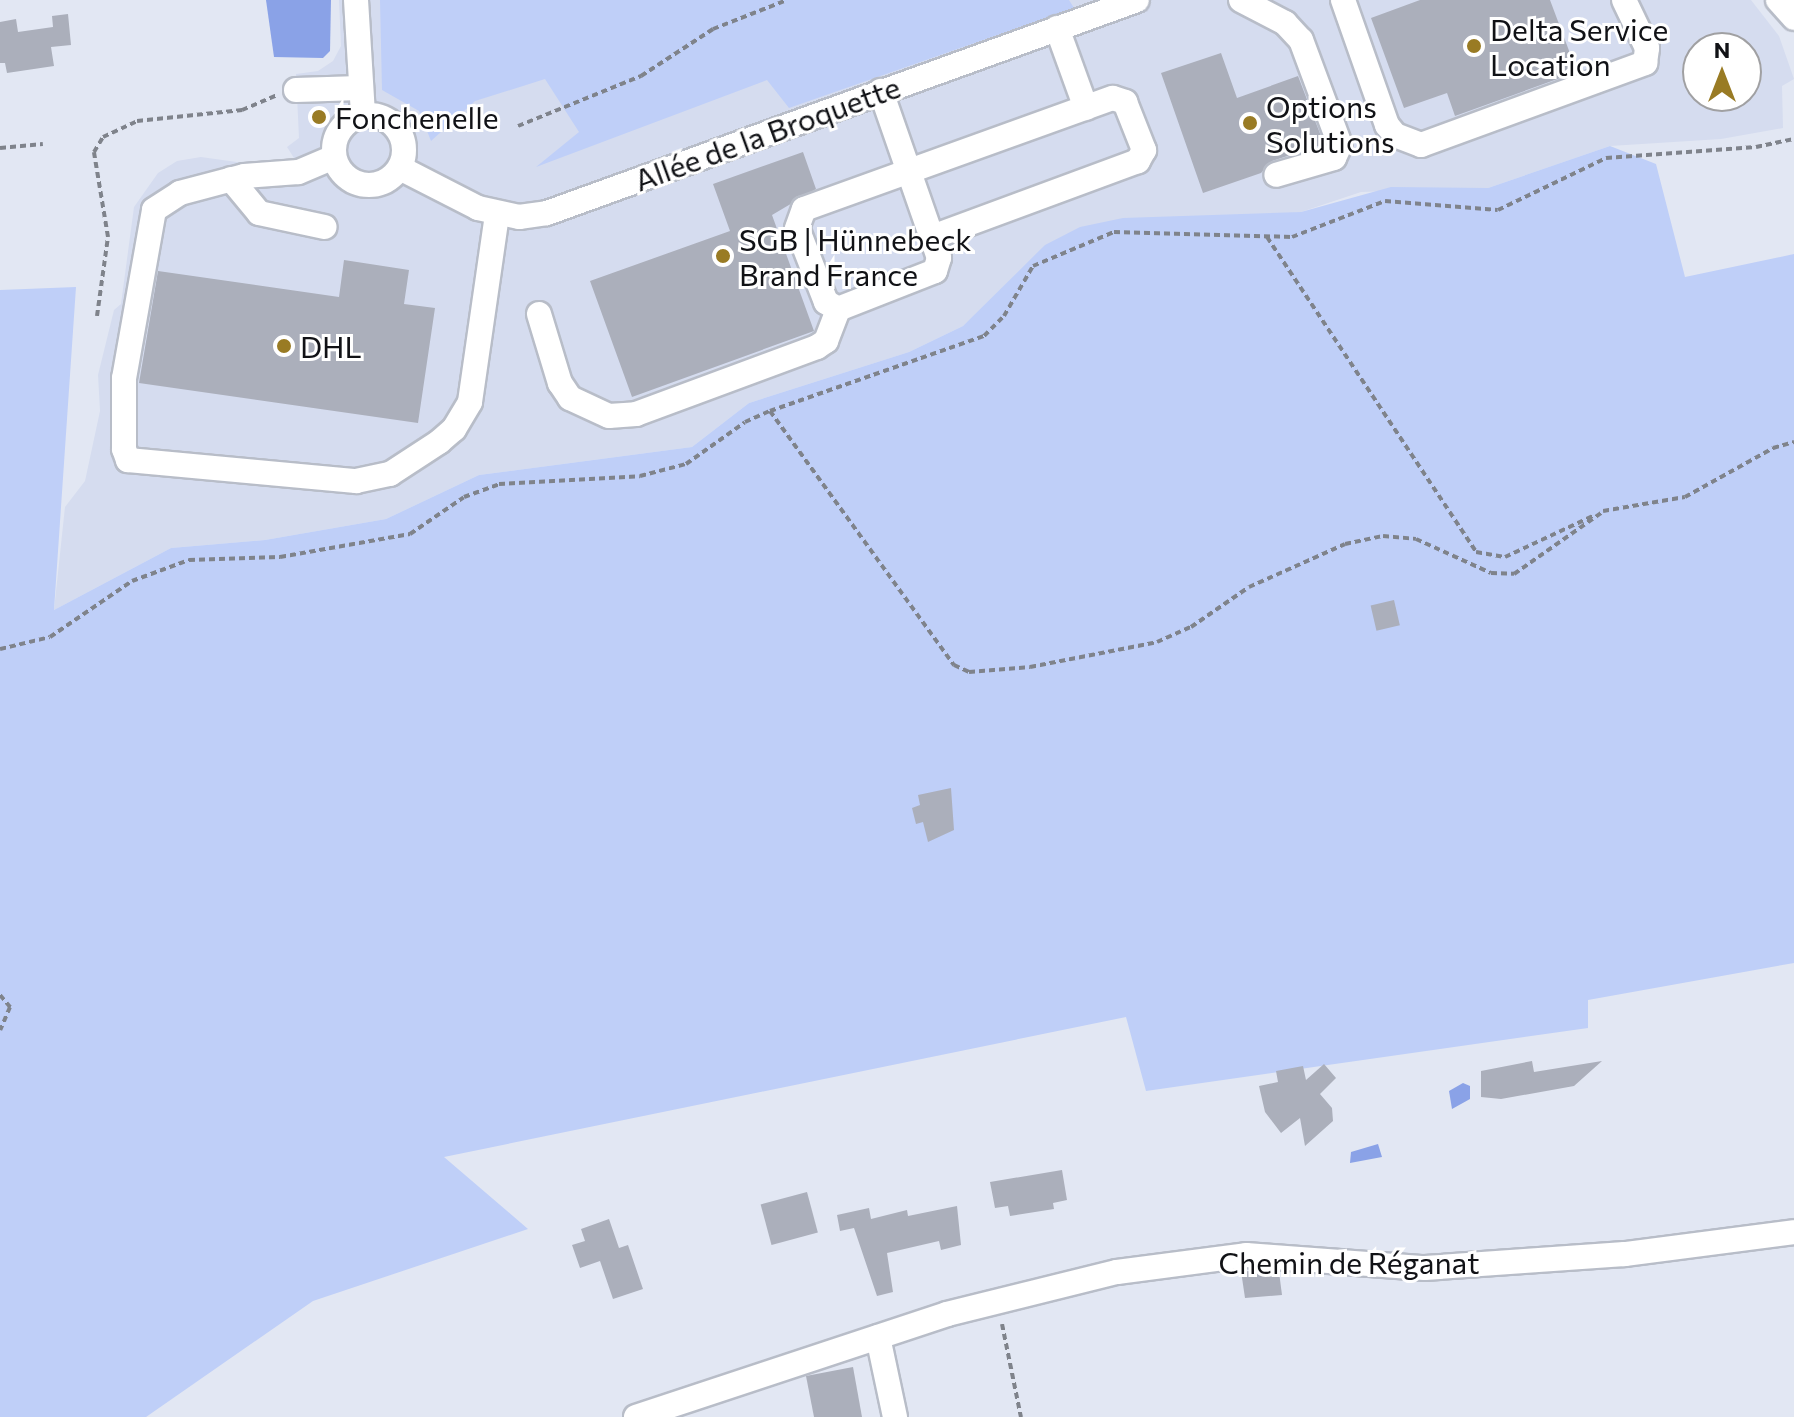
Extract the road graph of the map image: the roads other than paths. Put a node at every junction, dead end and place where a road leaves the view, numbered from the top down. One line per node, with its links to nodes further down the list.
1 (356, 0): 9 (street)
2 (1137, 0): 8 (street, Allée de la Broquette)
3 (1241, 0): 17 (street)
4 (1343, 0): 5 (street)
5 (1624, 0)
6 (1778, 0): 7 (street)
7 (1794, 18)
8 (1057, 28): 11 (street, Allée de la Broquette); 12 (street)
9 (360, 88): 10 (street); 13 (street)
10 (296, 90)
11 (881, 91): 16 (street); 19 (street, Allée de la Broquette)
12 (1086, 108): 16 (street); 21 (street)
13 (363, 116): 14 (street); 15 (street)
14 (334, 157): 15 (street); 18 (street)
15 (400, 168): 19 (street, Allée de la Broquette)
16 (910, 171): 21 (street); 22 (street)
17 (1276, 175)
18 (231, 179): 19 (street); 20 (street)
19 (497, 214)
20 (325, 227)
21 (932, 237): 22 (street)
22 (838, 309): 23 (street)
23 (539, 314)
24 (1794, 1232): 25 (street, Chemin de Réganat)
25 (878, 1337): 26 (street, Chemin de Réganat); 27 (street)
26 (636, 1417)
27 (895, 1417)

